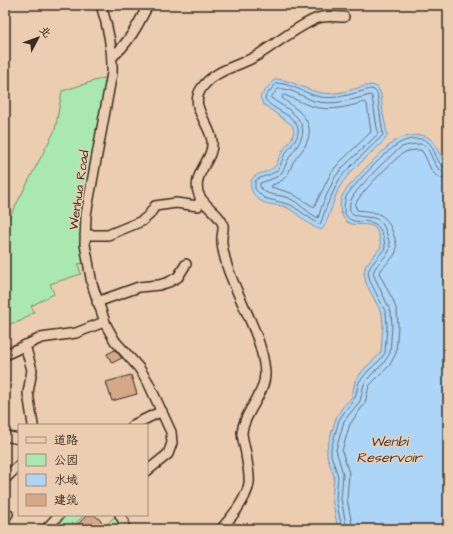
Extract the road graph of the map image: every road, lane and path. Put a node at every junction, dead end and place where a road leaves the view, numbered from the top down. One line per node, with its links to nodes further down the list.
1 (101, 5): 4 (street, Wenhua Road)
2 (147, 6): 4 (street)
3 (344, 17): 5 (street)
4 (112, 57): 6 (street, Wenhua Road)
5 (201, 198): 6 (street); 26 (street)
6 (85, 235): 8 (street, Wenhua Road)
7 (186, 264): 8 (street)
8 (97, 302): 9 (street, Wenhua Road)
9 (104, 322): 10 (street); 12 (street, Wenhua Road)
10 (25, 345): 11 (street); 13 (street)
11 (5, 355)
12 (162, 411): 14 (street); 18 (street, Wenhua Road)
13 (33, 424)
14 (135, 424)
15 (5, 436): 16 (street)
16 (18, 439)
17 (18, 466): 19 (street)
18 (151, 466)
19 (5, 479)
20 (5, 512): 23 (street)
21 (58, 516): 24 (street)
22 (121, 516): 25 (street)
23 (5, 518)
24 (46, 529)
25 (124, 529)
26 (220, 529)

